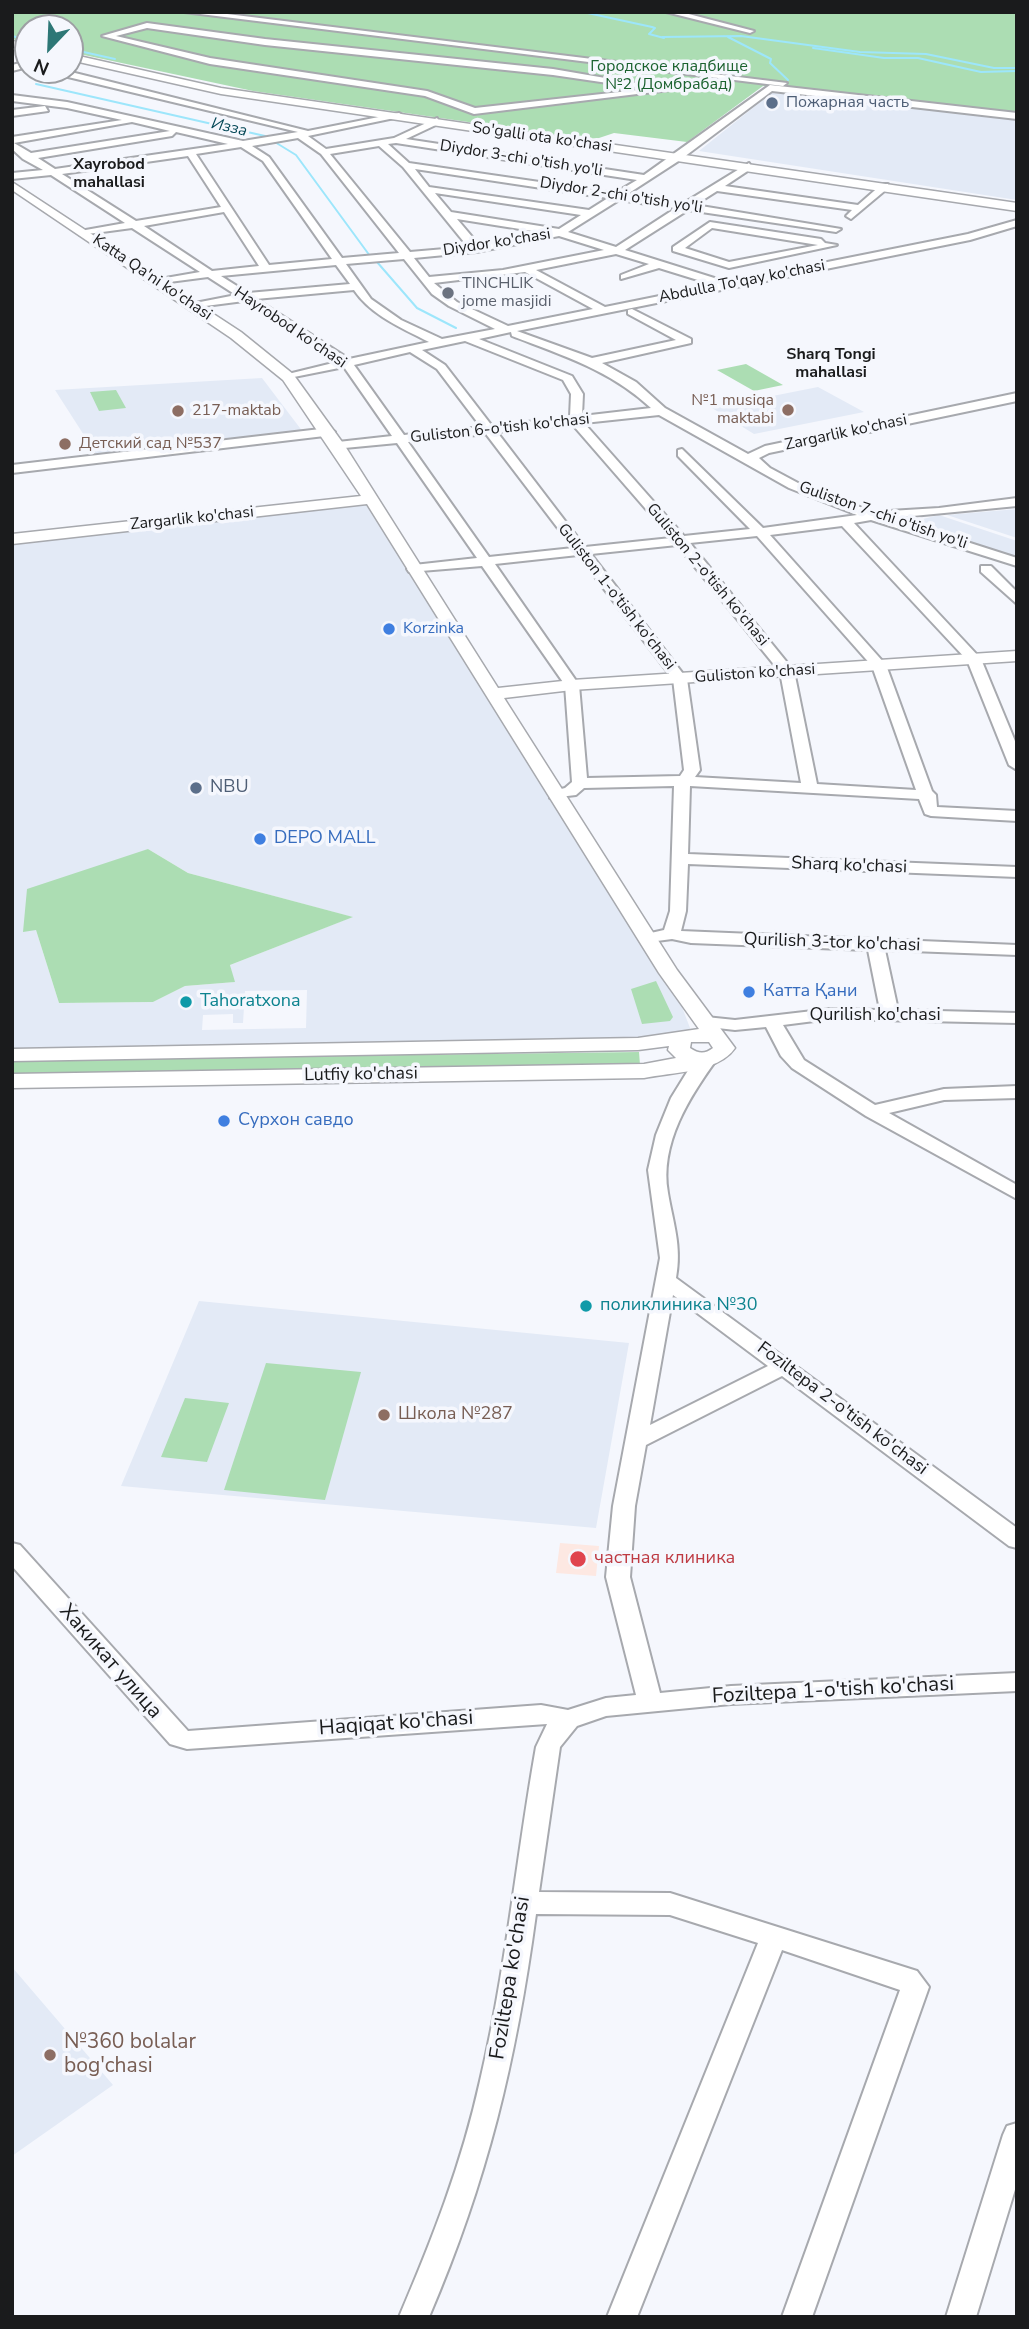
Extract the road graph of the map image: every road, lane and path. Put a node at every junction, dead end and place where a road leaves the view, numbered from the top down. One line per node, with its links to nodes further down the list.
1 (188, 12): 4 (street)
2 (252, 12): 4 (street)
3 (670, 12): 5 (street)
4 (243, 19): 6 (street)
5 (750, 31)
6 (544, 55): 8 (street); 15 (street)
7 (84, 59): 10 (main road, So'galli ota ko'chasi)
8 (526, 69): 8 (street)
9 (84, 78): 12 (street)
10 (223, 90): 12 (street); 17 (main road, So'galli ota ko'chasi)
11 (12, 98): 13 (street)
12 (194, 103): 25 (street)
13 (66, 105): 14 (street); 20 (street)
14 (34, 110): 16 (street); 19 (street)
15 (1017, 110)
16 (12, 113)
17 (398, 116): 21 (main road, So'galli ota ko'chasi); 25 (street)
18 (1017, 116): 34 (street, Diydor ko'chasi)
19 (45, 117)
20 (138, 120): 23 (street); 24 (street)
21 (436, 122): 27 (street); 34 (main road, So'galli ota ko'chasi)
22 (56, 124): 23 (street)
23 (67, 131): 28 (street)
24 (184, 131): 30 (street); 33 (street)
25 (312, 133): 26 (street)
26 (300, 135): 30 (street); 32 (street, Guliston 7-chi o'tish yo'li)
27 (396, 140): 29 (street); 40 (street, Diydor 3-chi o'tish yo'li)
28 (12, 142): 33 (street, Hayrobod ko'chasi)
29 (381, 143): 32 (street); 36 (street)
30 (243, 144): 31 (street); 67 (street)
31 (190, 152): 38 (street); 50 (street)
32 (324, 152): 65 (street, Guliston 7-chi o'tish yo'li)
33 (31, 156): 35 (street); 38 (street, Hayrobod ko'chasi)
34 (678, 157): 37 (main road, So'galli ota ko'chasi); 40 (street, Diydor ko'chasi)
35 (12, 160)
36 (406, 165): 44 (street); 46 (street, Diydor 2-chi o'tish yo'li)
37 (748, 167): 42 (main road, So'galli ota ko'chasi); 43 (street)
38 (50, 169): 39 (street); 54 (street, Hayrobod ko'chasi)
39 (12, 176)
40 (646, 178): 46 (street, Diydor ko'chasi)
41 (12, 185): 45 (main road, Katta Qa'ni ko'chasi)
42 (884, 187): 48 (main road, So'galli ota ko'chasi); 49 (street)
43 (718, 188): 47 (street); 49 (street)
44 (426, 189): 51 (street); 52 (street)
45 (19, 195): 58 (main road, Katta Qa'ni ko'chasi)
46 (618, 196): 47 (street, Diydor 2-chi o'tish yo'li); 51 (street, Diydor ko'chasi)
47 (688, 206): 55 (street, Diydor 2-chi o'tish yo'li); 63 (street)
48 (1017, 206)
49 (860, 208): 55 (street)
50 (227, 209): 54 (street); 69 (street)
51 (590, 213): 59 (street, Diydor ko'chasi)
52 (448, 215): 59 (street); 62 (street)
53 (1017, 223): 66 (street, Abdulla To'qay ko'chasi)
54 (138, 225): 58 (street); 71 (street, Hayrobod ko'chasi)
55 (836, 229): 60 (street)
56 (762, 232): 60 (street); 61 (street); 64 (street)
57 (1017, 232): 75 (street, Abdulla To'qay ko'chasi)
58 (84, 233): 74 (main road, Katta Qa'ni ko'chasi)
59 (560, 233): 62 (street, Diydor ko'chasi); 63 (street)
60 (821, 242): 64 (street); 66 (street)
61 (747, 244)
62 (476, 249): 65 (street, Diydor ko'chasi)
63 (617, 251): 68 (street); 70 (street)
64 (689, 253): 68 (street)
65 (407, 255): 67 (street, Diydor ko'chasi); 73 (street, Guliston 7-chi o'tish yo'li)
66 (863, 258): 75 (street, Abdulla To'qay ko'chasi)
67 (338, 262): 69 (street, Diydor ko'chasi); 77 (street)
68 (659, 264): 72 (street); 76 (street)
69 (266, 269): 71 (street, Diydor ko'chasi)
70 (527, 269): 73 (street); 80 (street)
71 (209, 274): 74 (street, Diydor ko'chasi); 78 (street, Hayrobod ko'chasi)
72 (625, 277)
73 (428, 280): 83 (street, Guliston 7-chi o'tish yo'li)
74 (158, 282): 79 (main road, Katta Qa'ni ko'chasi)
75 (764, 282): 76 (street, Abdulla To'qay ko'chasi); 81 (street, Abdulla To'qay ko'chasi)
76 (726, 286): 80 (street, Abdulla To'qay ko'chasi)
77 (355, 287): 78 (street); 85 (street)
78 (245, 297): 79 (street); 88 (street, Hayrobod ko'chasi)
79 (194, 306): 89 (main road, Katta Qa'ni ko'chasi)
80 (603, 310): 82 (street, Abdulla To'qay ko'chasi)
81 (632, 312): 82 (street, Abdulla To'qay ko'chasi); 87 (street)
82 (556, 323): 83 (street, Abdulla To'qay ko'chasi)
83 (512, 332): 84 (street, Abdulla To'qay ko'chasi); 87 (street, Guliston 7-chi o'tish yo'li)
84 (467, 338): 85 (street, Abdulla To'qay ko'chasi); 93 (street)
85 (441, 343): 86 (street, Abdulla To'qay ko'chasi)
86 (413, 349): 88 (street, Abdulla To'qay ko'chasi); 94 (street, Guliston 1-o'tish ko'chasi)
87 (591, 362): 92 (street, Guliston 7-chi o'tish yo'li)
88 (347, 363): 89 (street, Abdulla To'qay ko'chasi); 96 (street, Hayrobod ko'chasi)
89 (288, 377): 95 (main road, Katta Qa'ni ko'chasi)
90 (1017, 391): 99 (street, Zargarlik ko'chasi)
91 (1017, 397): 99 (street, Zargarlik ko'chasi)
92 (661, 411): 93 (street, Guliston 6-o'tish ko'chasi); 98 (street, Guliston 7-chi o'tish yo'li)
93 (576, 421): 94 (street, Guliston 6-o'tish ko'chasi); 109 (street, Guliston 2-o'tish ko'chasi)
94 (491, 430): 96 (street, Guliston 6-o'tish ko'chasi); 110 (street, Guliston 1-o'tish ko'chasi)
95 (328, 432): 97 (main road, Katta Qa'ni ko'chasi); 102 (street)
96 (399, 439): 97 (street, Guliston 6-o'tish ko'chasi); 111 (street, Hayrobod ko'chasi)
97 (338, 446): 103 (main road, Katta Qa'ni ko'chasi)
98 (722, 446): 99 (street); 101 (street, Guliston 7-chi o'tish yo'li)
99 (772, 448): 101 (street)
100 (682, 453): 107 (street)
101 (753, 462): 105 (street, Guliston 7-chi o'tish yo'li)
102 (12, 469)
103 (370, 497): 108 (main road, Zargarlik ko'chasi); 113 (main road, Katta Qa'ni ko'chasi)
104 (1017, 502): 105 (street)
105 (876, 515): 106 (street); 112 (street, Guliston 7-chi o'tish yo'li)
106 (846, 522): 107 (street); 117 (street)
107 (760, 532): 109 (street); 118 (street)
108 (12, 536)
109 (680, 540): 110 (street); 119 (street, Guliston 2-o'tish ko'chasi)
110 (579, 550): 111 (street); 120 (street, Guliston 1-o'tish ko'chasi)
111 (482, 561): 113 (street); 121 (street, Hayrobod ko'chasi)
112 (1017, 562)
113 (414, 569): 122 (main road, Katta Qa'ni ko'chasi)
114 (986, 569): 115 (street)
115 (1017, 600)
116 (1017, 656): 117 (main road, Guliston ko'chasi)
117 (974, 659): 118 (main road, Guliston ko'chasi); 123 (street)
118 (879, 665): 119 (main road, Guliston ko'chasi); 128 (street)
119 (787, 671): 120 (main road, Guliston ko'chasi); 126 (street, Guliston 2-o'tish ko'chasi)
120 (680, 679): 121 (main road, Guliston ko'chasi); 124 (street, Guliston 1-o'tish ko'chasi)
121 (572, 685): 122 (main road, Guliston ko'chasi); 125 (street)
122 (494, 694): 127 (main road, Katta Qa'ni ko'chasi)
123 (1017, 765)
124 (684, 781): 125 (street); 126 (street); 130 (street, Guliston 1-o'tish ko'chasi)
125 (580, 783): 127 (street)
126 (810, 789): 128 (street)
127 (556, 795): 133 (main road, Katta Qa'ni ko'chasi)
128 (928, 795): 129 (street)
129 (1017, 816)
130 (681, 859): 131 (street, Sharq ko'chasi); 132 (street, Guliston 1-o'tish ko'chasi)
131 (1017, 872)
132 (672, 934): 133 (street, Qurilish 3-tor ko'chasi); 134 (street, Qurilish 3-tor ko'chasi)
133 (648, 939): 139 (main road, Katta Qa'ni ko'chasi)
134 (875, 944): 135 (street, Qurilish 3-tor ko'chasi); 136 (street)
135 (1017, 950)
136 (890, 1014): 137 (street, Qurilish ko'chasi); 138 (street, Qurilish ko'chasi)
137 (1017, 1018)
138 (771, 1020): 139 (street, Qurilish ko'chasi); 144 (street)
139 (691, 1047): 140 (main road, Lutfiy ko'chasi); 141 (main road, Lutfiy ko'chasi); 142 (main road, Lutfiy ko'chasi); 146 (street)
140 (12, 1055)
141 (708, 1059)
142 (12, 1081)
143 (1017, 1092): 144 (street)
144 (873, 1112): 145 (street)
145 (1017, 1193)
146 (666, 1280): 147 (street, Foziltepa 2-o'tish ko'chasi); 148 (street)
147 (785, 1366): 148 (street); 149 (street, Foziltepa 2-o'tish ko'chasi)
148 (636, 1441): 152 (street)
149 (1017, 1540)
150 (12, 1551): 154 (street, Хакикат улица)
151 (1017, 1682): 152 (street, Foziltepa 1-o'tish ko'chasi)
152 (650, 1702): 153 (street)
153 (568, 1719): 154 (street, Haqiqat ko'chasi); 155 (street, Foziltepa ko'chasi)
154 (224, 1737)
155 (523, 1903): 156 (street); 158 (street, Foziltepa ko'chasi)
156 (775, 1935): 159 (street); 160 (street)
157 (1017, 2135): 161 (street)
158 (414, 2317)
159 (622, 2317)
160 (797, 2317)
161 (961, 2317)

